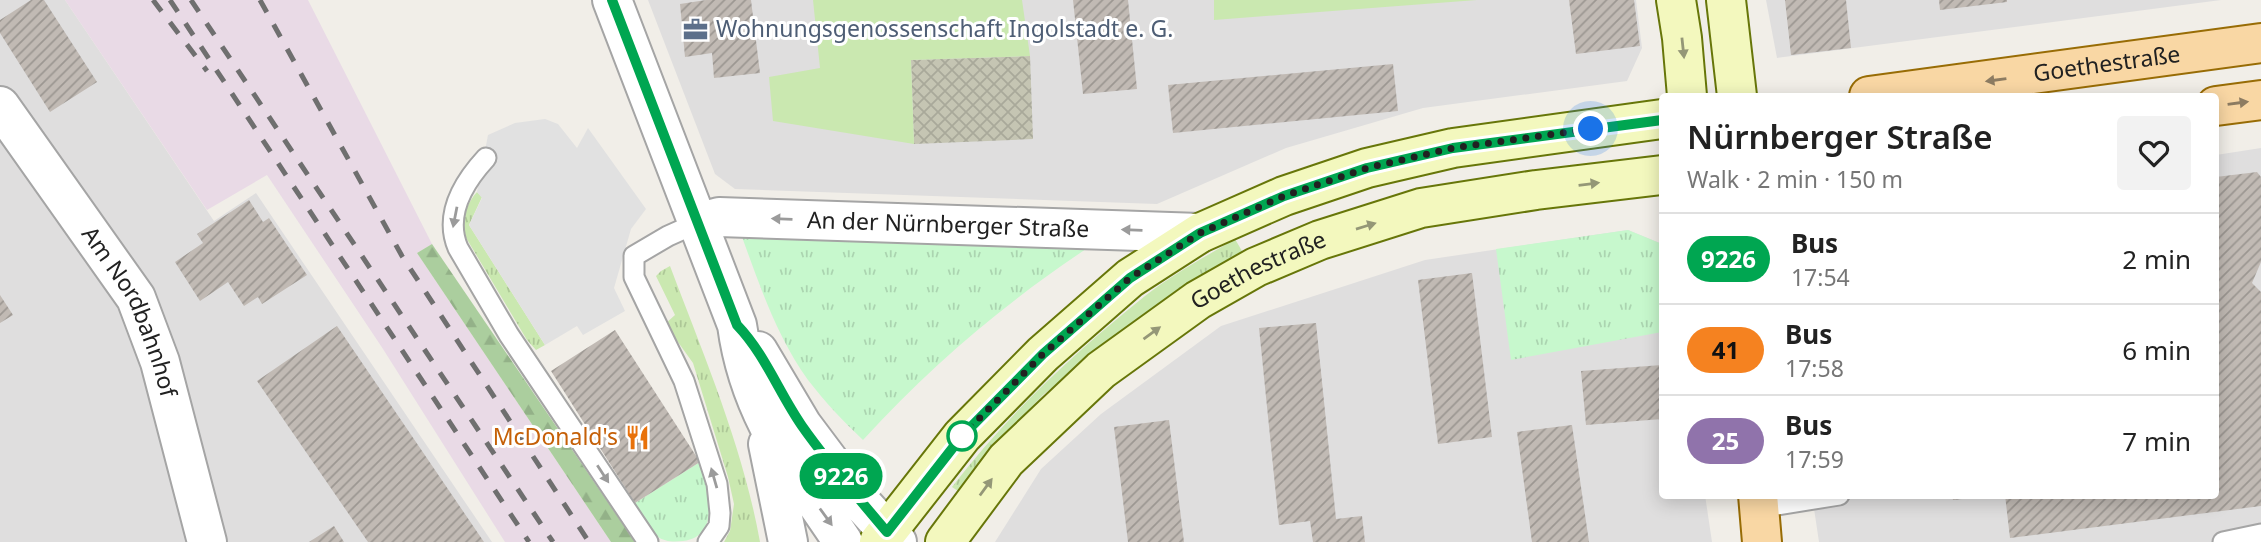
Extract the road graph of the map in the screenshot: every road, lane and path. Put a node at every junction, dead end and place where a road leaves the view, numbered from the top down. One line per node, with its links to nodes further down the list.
1 (612, 0): 14 (street)
2 (1676, 0): 5 (main road, one-way to 5)
3 (1726, 0): 6 (main road)
4 (2261, 43): 7 (main road, Goethestraße, one-way to 7)
5 (1687, 93)
6 (1737, 93)
7 (1891, 93)
8 (2261, 100): 10 (main road, one-way to 8)
9 (0, 106): 22 (street, Am Nordbahnhof)
10 (2219, 106)
11 (1659, 120): 15 (main road)
12 (486, 158): 23 (lane, one-way to 23)
13 (1659, 175): 27 (main road, Goethestraße, one-way to 13)
14 (697, 223): 15 (street, An der Nürnberger Straße, one-way to 14); 16 (street); 24 (lane, one-way to 14)
15 (1200, 233): 21 (main road)
16 (737, 325): 17 (street); 21 (street)
17 (763, 418): 25 (street); 26 (street, one-way to 26)
18 (1817, 499): 19 (lane)
19 (1758, 510)
20 (2261, 534): 28 (lane)
21 (888, 539)
22 (207, 542)
23 (648, 542)
24 (708, 542)
25 (788, 542)
26 (843, 542)
27 (945, 542)
28 (2223, 542)

